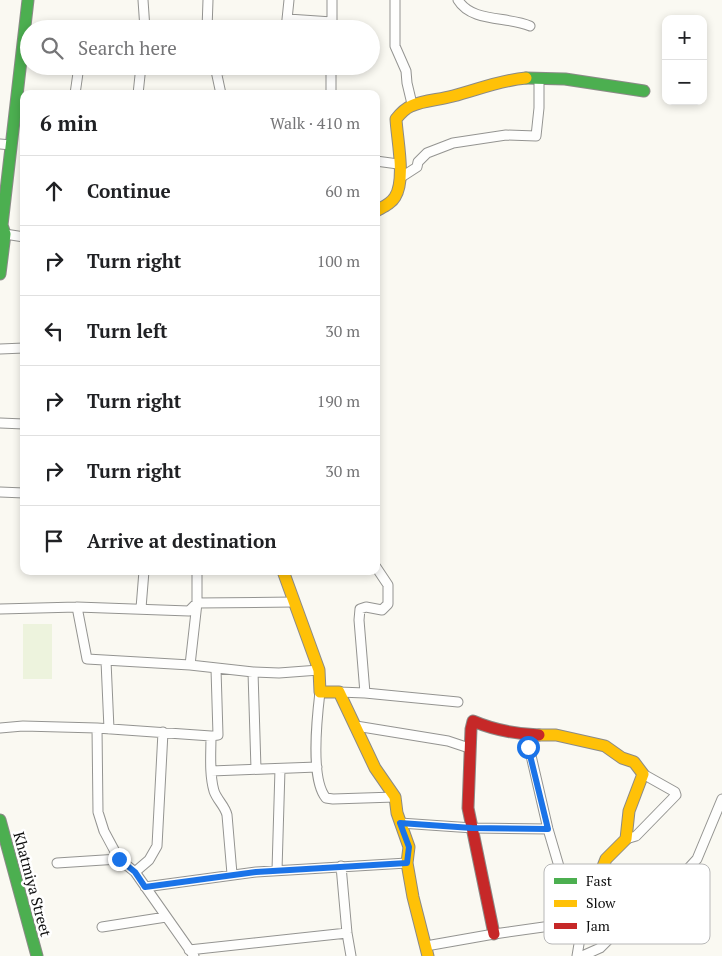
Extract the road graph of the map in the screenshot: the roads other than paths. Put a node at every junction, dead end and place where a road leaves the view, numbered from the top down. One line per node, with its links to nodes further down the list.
1 (28, 0): 8 (street)
2 (143, 0): 9 (street)
3 (208, 0): 10 (street)
4 (289, 0): 11 (street)
5 (332, 0): 12 (street)
6 (396, 0): 25 (street)
7 (458, 0): 13 (street)
8 (27, 20)
9 (144, 20)
10 (207, 20)
11 (287, 20)
12 (332, 20)
13 (530, 26)
14 (22, 75): 26 (street)
15 (78, 75): 20 (street)
16 (140, 75): 21 (street)
17 (217, 75): 22 (street)
18 (332, 75): 23 (street)
19 (539, 78): 24 (street); 25 (street); 29 (street)
20 (76, 90)
21 (138, 90)
22 (220, 90)
23 (331, 90)
24 (644, 91)
25 (412, 104): 28 (street)
26 (6, 144): 31 (street)
27 (380, 162): 28 (street)
28 (398, 164): 29 (street)
29 (400, 178): 30 (street)
30 (380, 208)
31 (1, 218): 32 (street)
32 (5, 234): 33 (street); 34 (street)
33 (20, 237)
34 (0, 274)
35 (20, 348): 36 (street)
36 (0, 349)
37 (0, 423): 38 (street)
38 (20, 424)
39 (0, 492): 40 (street)
40 (20, 493)
41 (380, 573): 57 (street)
42 (144, 575): 48 (street)
43 (198, 575): 46 (street)
44 (284, 575): 45 (street)
45 (294, 602): 46 (street); 53 (street)
46 (197, 603): 48 (street); 51 (street)
47 (77, 607): 48 (street); 49 (street); 50 (street)
48 (141, 608)
49 (0, 609)
50 (106, 661): 51 (street); 62 (street)
51 (190, 665): 52 (street)
52 (216, 669): 54 (street); 65 (street)
53 (319, 670): 54 (street); 55 (street)
54 (253, 672): 68 (street)
55 (320, 692): 56 (street); 67 (street)
56 (339, 692): 57 (street); 59 (street)
57 (366, 692): 58 (street)
58 (458, 702)
59 (356, 726): 66 (street); 72 (street)
60 (0, 728): 61 (street)
61 (97, 728): 62 (street); 80 (street)
62 (109, 729): 63 (street)
63 (163, 732): 65 (street); 88 (street)
64 (526, 734): 66 (street); 71 (street); 77 (street)
65 (211, 736): 70 (street)
66 (470, 748): 76 (street)
67 (317, 767): 69 (street); 72 (street)
68 (256, 769): 69 (street); 70 (street)
69 (280, 769): 87 (street)
70 (211, 771): 89 (street)
71 (642, 774): 78 (street); 78 (street)
72 (395, 797): 75 (street)
73 (722, 799): 85 (street)
74 (0, 820): 79 (street, Khatmiya Street)
75 (400, 823): 76 (street); 82 (street)
76 (472, 828): 77 (street); 95 (street)
77 (548, 829): 83 (street)
78 (626, 840): 84 (street)
79 (4, 851): 99 (street, Khatmiya Street)
80 (119, 859): 81 (street); 88 (street)
81 (57, 863)
82 (407, 863): 86 (street); 97 (street)
83 (558, 864)
84 (604, 864)
85 (692, 864)
86 (342, 866): 87 (street); 94 (street)
87 (277, 870): 89 (street)
88 (135, 872): 90 (street)
89 (232, 874): 90 (street)
90 (145, 887): 91 (street)
91 (166, 917): 92 (street); 98 (street)
92 (102, 927)
93 (544, 927): 95 (street)
94 (347, 933): 98 (street); 100 (street)
95 (494, 934): 97 (street)
96 (604, 944): 101 (street)
97 (427, 951)
98 (191, 953)
99 (38, 956)
100 (351, 956)
101 (582, 956)

